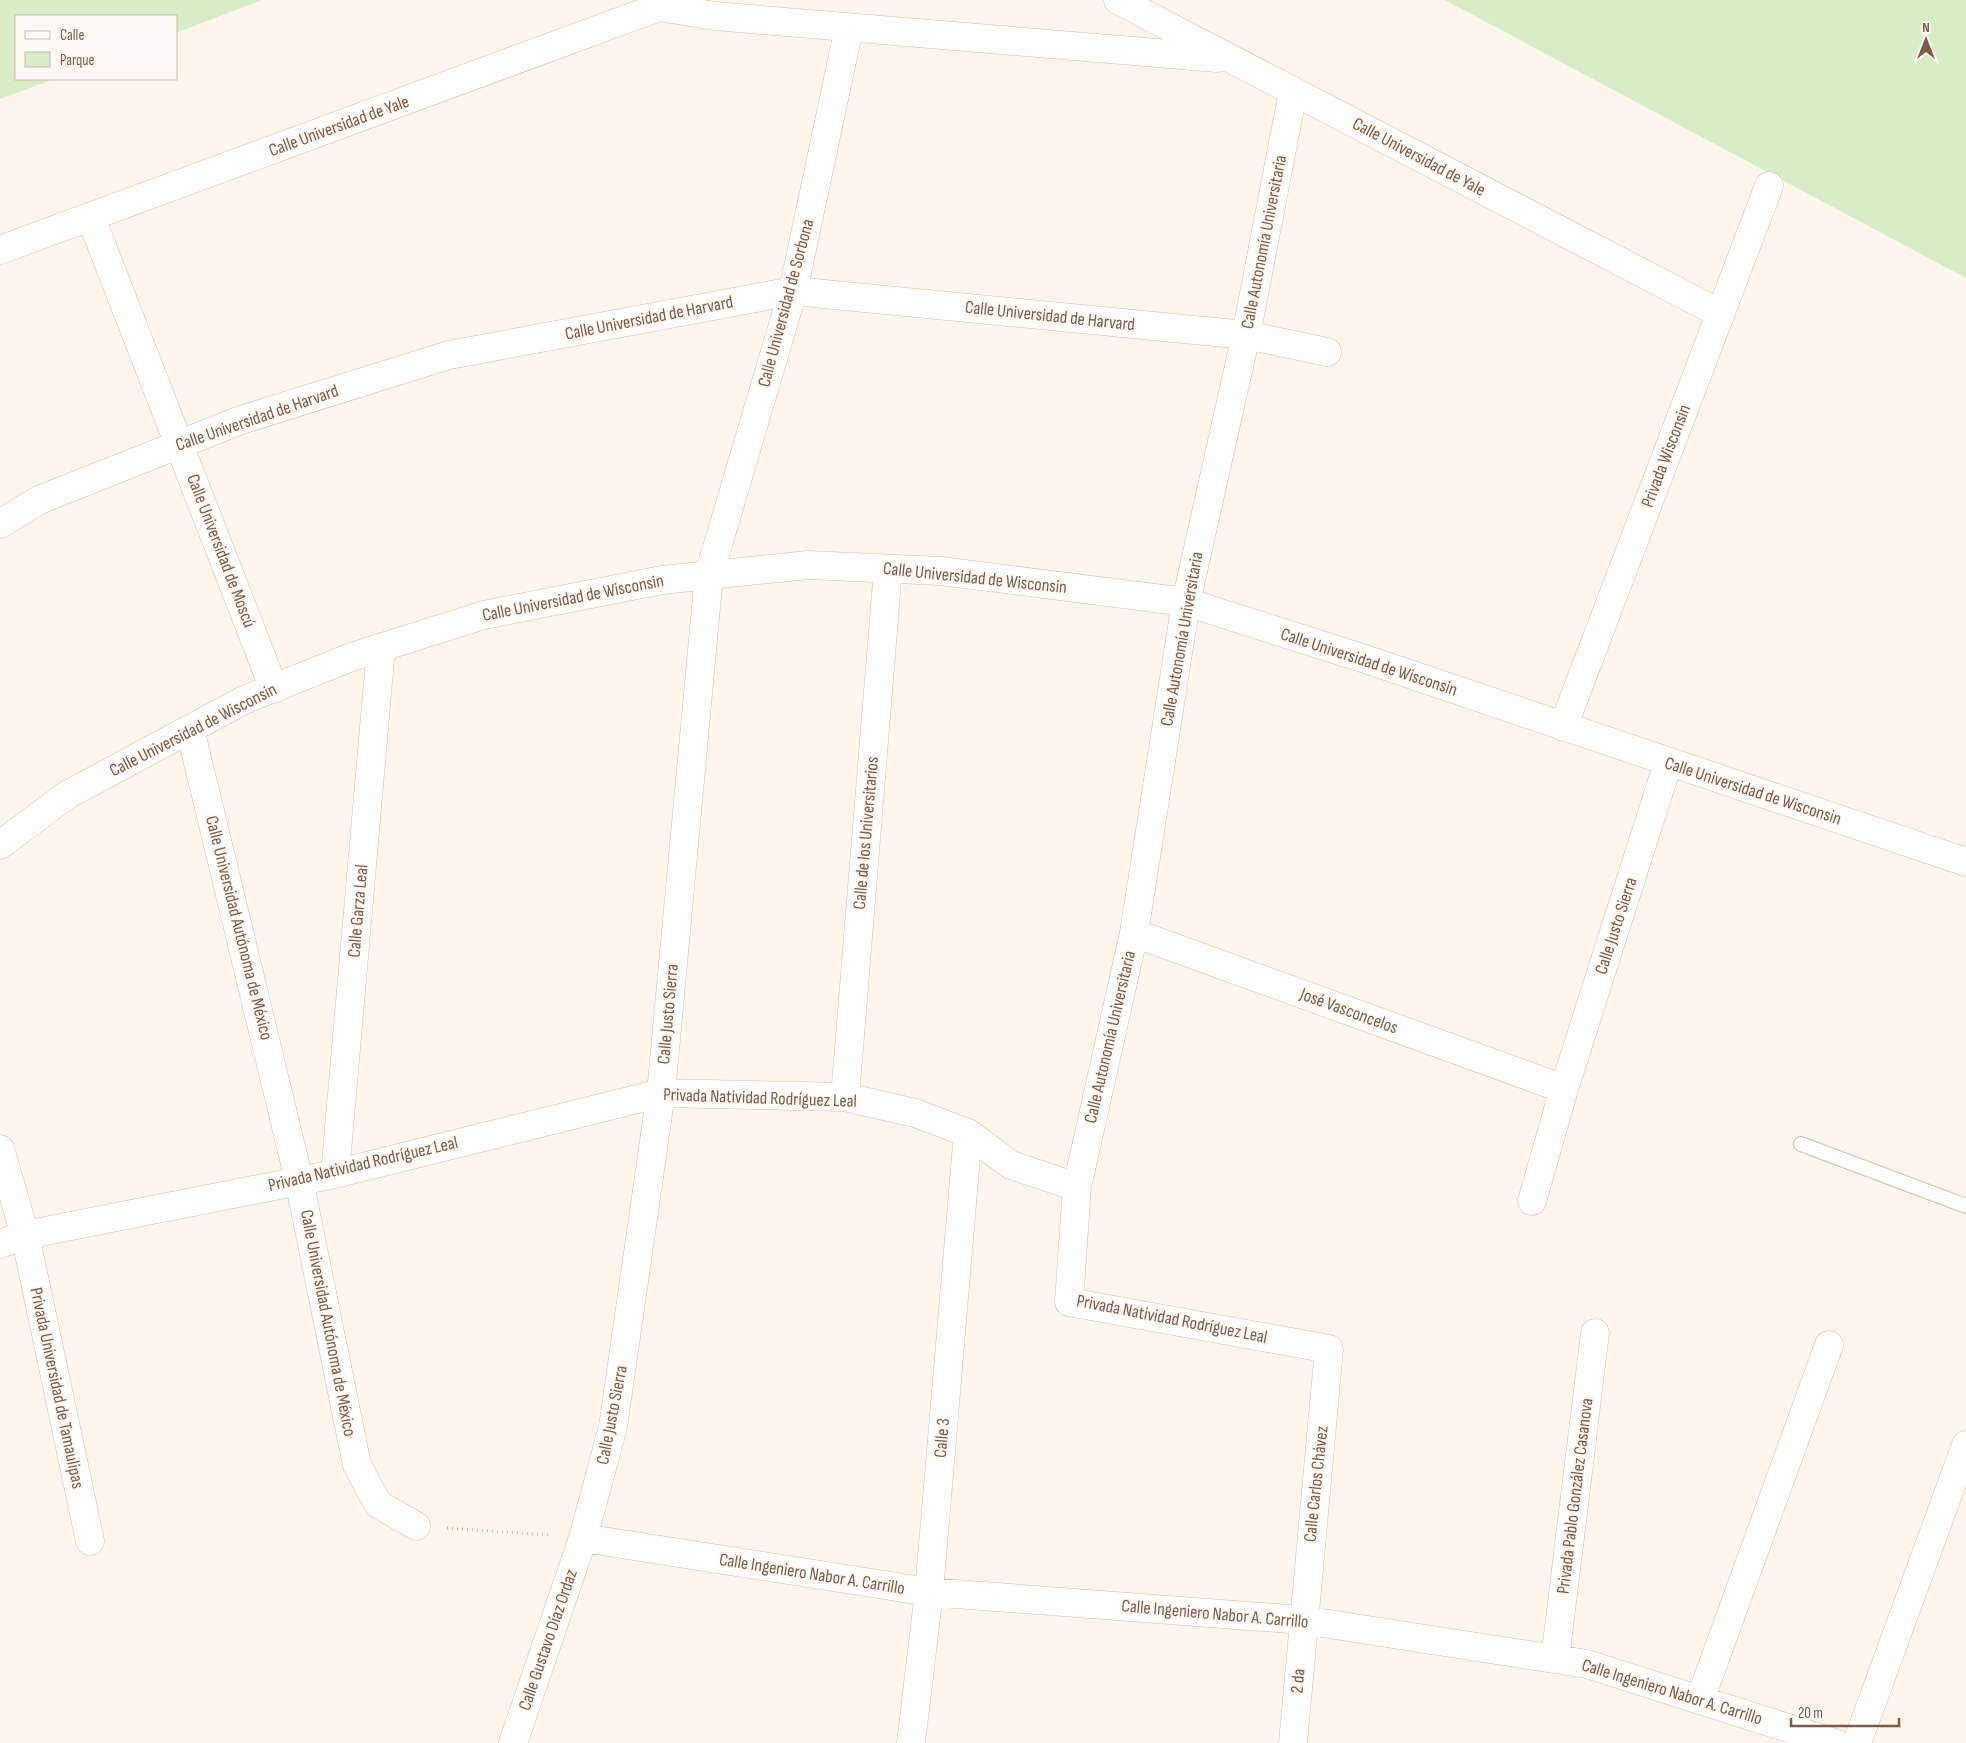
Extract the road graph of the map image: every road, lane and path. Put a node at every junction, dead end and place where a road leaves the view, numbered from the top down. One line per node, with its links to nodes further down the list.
1 (1118, 0): 4 (street, Calle Universidad de Yale)
2 (668, 3): 3 (street); 7 (street, Calle Universidad de Yale)
3 (849, 28): 4 (street); 9 (street, Calle Universidad de Sorbona)
4 (1230, 58): 5 (street, Calle Universidad de Yale)
5 (1293, 92): 10 (street, Calle Universidad de Yale); 11 (street, Calle Autonomía Universitaria)
6 (1769, 186): 10 (street, Privada Wisconsin)
7 (91, 218): 8 (street, Calle Universidad de Yale); 13 (street, Calle Universidad de Moscú)
8 (0, 250)
9 (793, 291): 11 (street, Calle Universidad de Harvard); 13 (street, Calle Universidad de Harvard); 16 (street, Calle Universidad de Sorbona)
10 (1721, 314): 20 (street, Privada Wisconsin)
11 (1246, 335): 12 (street, Calle Universidad de Harvard); 17 (street, Calle Autonomía Universitaria)
12 (1326, 352)
13 (180, 444): 14 (street, Calle Universidad de Harvard); 19 (street, Calle Universidad de Moscú)
14 (0, 524)
15 (888, 569): 16 (street, Calle Universidad de Wisconsin); 17 (street, Calle Universidad de Wisconsin); 28 (street, Calle de los Universitarios)
16 (709, 574): 18 (street, Calle Universidad de Wisconsin); 27 (street, Calle Justo Sierra)
17 (1186, 602): 20 (street, Calle Universidad de Wisconsin); 25 (street, Calle Autonomía Universitaria)
18 (381, 648): 19 (street, Calle Universidad de Wisconsin); 32 (street, Calle Garza Leal)
19 (274, 688): 21 (street, Calle Universidad de Wisconsin)
20 (1562, 726): 22 (street, Calle Universidad de Wisconsin)
21 (190, 729): 23 (street, Calle Universidad de Wisconsin); 33 (street, Calle Universidad Autónoma de México)
22 (1668, 763): 24 (street, Calle Universidad de Wisconsin); 26 (street, Calle Justo Sierra)
23 (0, 845)
24 (1966, 862)
25 (1134, 932): 26 (street, José Vasconcelos); 34 (street, Calle Autonomía Universitaria)
26 (1564, 1089): 35 (street, Calle Justo Sierra)
27 (661, 1094): 28 (street, Privada Natividad Rodríguez Leal); 32 (street, Privada Natividad Rodríguez Leal); 43 (street, Calle Justo Sierra)
28 (845, 1097): 29 (street, Privada Natividad Rodríguez Leal)
29 (968, 1133): 34 (street, Privada Natividad Rodríguez Leal); 45 (street, Calle 3)
30 (1801, 1144): 36 (lane)
31 (0, 1148): 37 (street, Privada Universidad de Tamaulipas)
32 (335, 1174): 33 (street, Privada Natividad Rodríguez Leal)
33 (299, 1180): 37 (street, Privada Natividad Rodríguez Leal); 42 (street, Calle Universidad Autónoma de México)
34 (1077, 1187): 40 (street, Privada Natividad Rodríguez Leal)
35 (1532, 1201)
36 (1966, 1206)
37 (12, 1240): 44 (street, Privada Universidad de Tamaulipas)
38 (1595, 1333): 47 (street, Privada Pablo González Casanova)
39 (1830, 1345): 48 (street)
40 (1329, 1349): 46 (street, Calle Carlos Chávez)
41 (1966, 1445): 53 (street)
42 (416, 1526): 43 (path)
43 (583, 1538): 45 (street, Calle Ingeniero Nabor A. Carrillo); 49 (street, Calle Gustavo Díaz Ordaz)
44 (90, 1540)
45 (929, 1592): 46 (street, Calle Ingeniero Nabor A. Carrillo); 50 (street, Calle 3)
46 (1303, 1620): 47 (street, Calle Ingeniero Nabor A. Carrillo); 51 (street, 2 da)
47 (1555, 1659): 48 (street, Calle Ingeniero Nabor A. Carrillo)
48 (1700, 1700): 52 (street, Calle Ingeniero Nabor A. Carrillo)
49 (513, 1743)
50 (911, 1743)
51 (1293, 1743)
52 (1836, 1743)
53 (1856, 1743)

